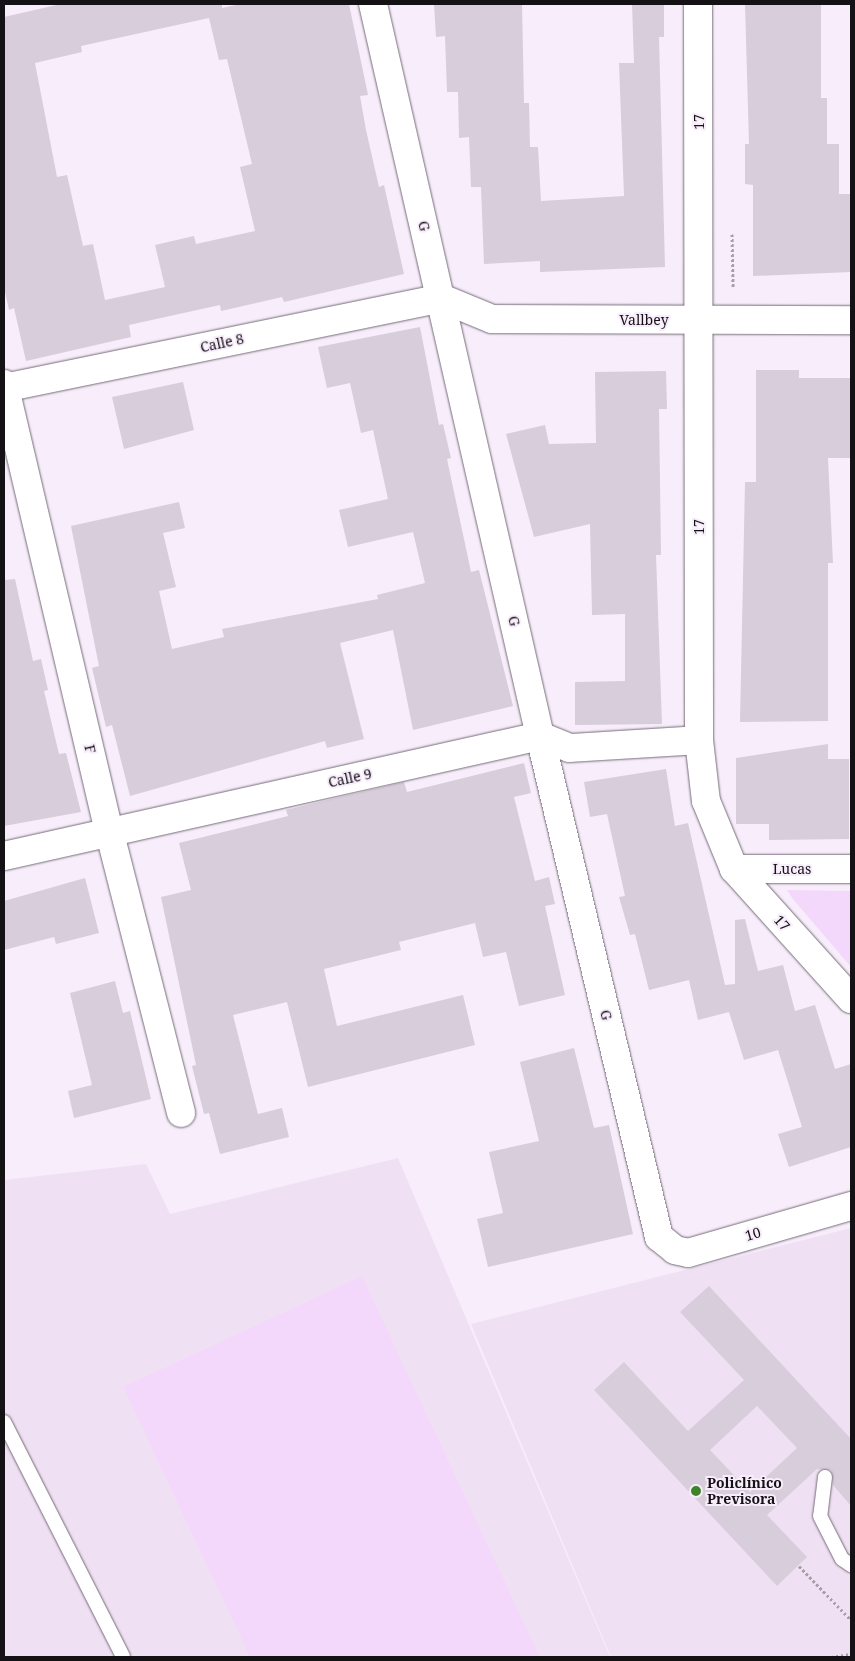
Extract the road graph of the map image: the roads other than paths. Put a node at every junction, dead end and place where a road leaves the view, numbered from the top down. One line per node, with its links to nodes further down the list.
1 (373, 4): 3 (street, G)
2 (698, 4): 4 (street, 17)
3 (440, 298): 4 (street, Vallbey); 6 (street, Calle 8); 7 (street, G)
4 (698, 320): 5 (street, Vallbey); 8 (street, 17)
5 (851, 320)
6 (4, 387): 9 (street, F)
7 (540, 736): 8 (street); 9 (street, Calle 9); 16 (street, G)
8 (698, 740): 11 (street, 17)
9 (109, 830): 10 (street, Calle 9); 14 (street, F)
10 (4, 856)
11 (734, 869): 12 (street, Lucas); 13 (street, 17)
12 (851, 869)
13 (851, 999)
14 (181, 1113)
15 (851, 1206): 16 (street, 10)
16 (659, 1237)
17 (4, 1422): 20 (lane)
18 (825, 1477): 19 (lane)
19 (851, 1565)
20 (123, 1657)

